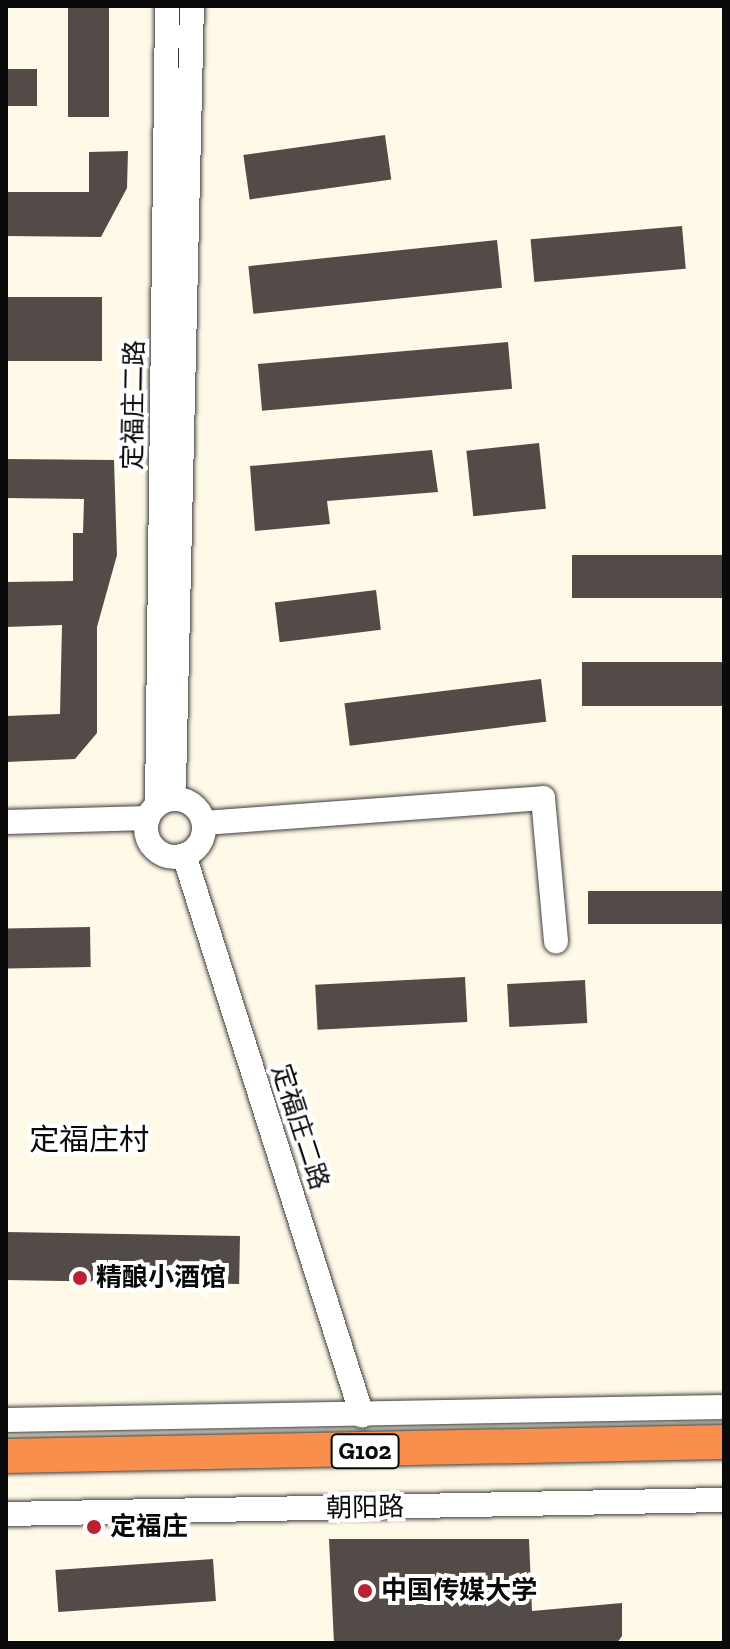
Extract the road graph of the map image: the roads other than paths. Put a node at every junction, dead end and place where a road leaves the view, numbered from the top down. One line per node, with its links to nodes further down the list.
1 (167, 6): 3 (street, 定福庄二路)
2 (192, 6): 3 (street, 定福庄二路)
3 (160, 808): 4 (street); 5 (street); 6 (street, 定福庄二路)
4 (6, 822)
5 (204, 823): 6 (street); 7 (street)
6 (184, 855): 9 (street, 定福庄二路)
7 (556, 941)
8 (724, 1407): 9 (street)
9 (362, 1415): 10 (street)
10 (6, 1420)
11 (724, 1442): 12 (highway, G102)
12 (6, 1456)
13 (724, 1463): 14 (highway, 朝阳路 / G102)
14 (6, 1477)
15 (724, 1500): 16 (street, 朝阳路)
16 (6, 1514)

